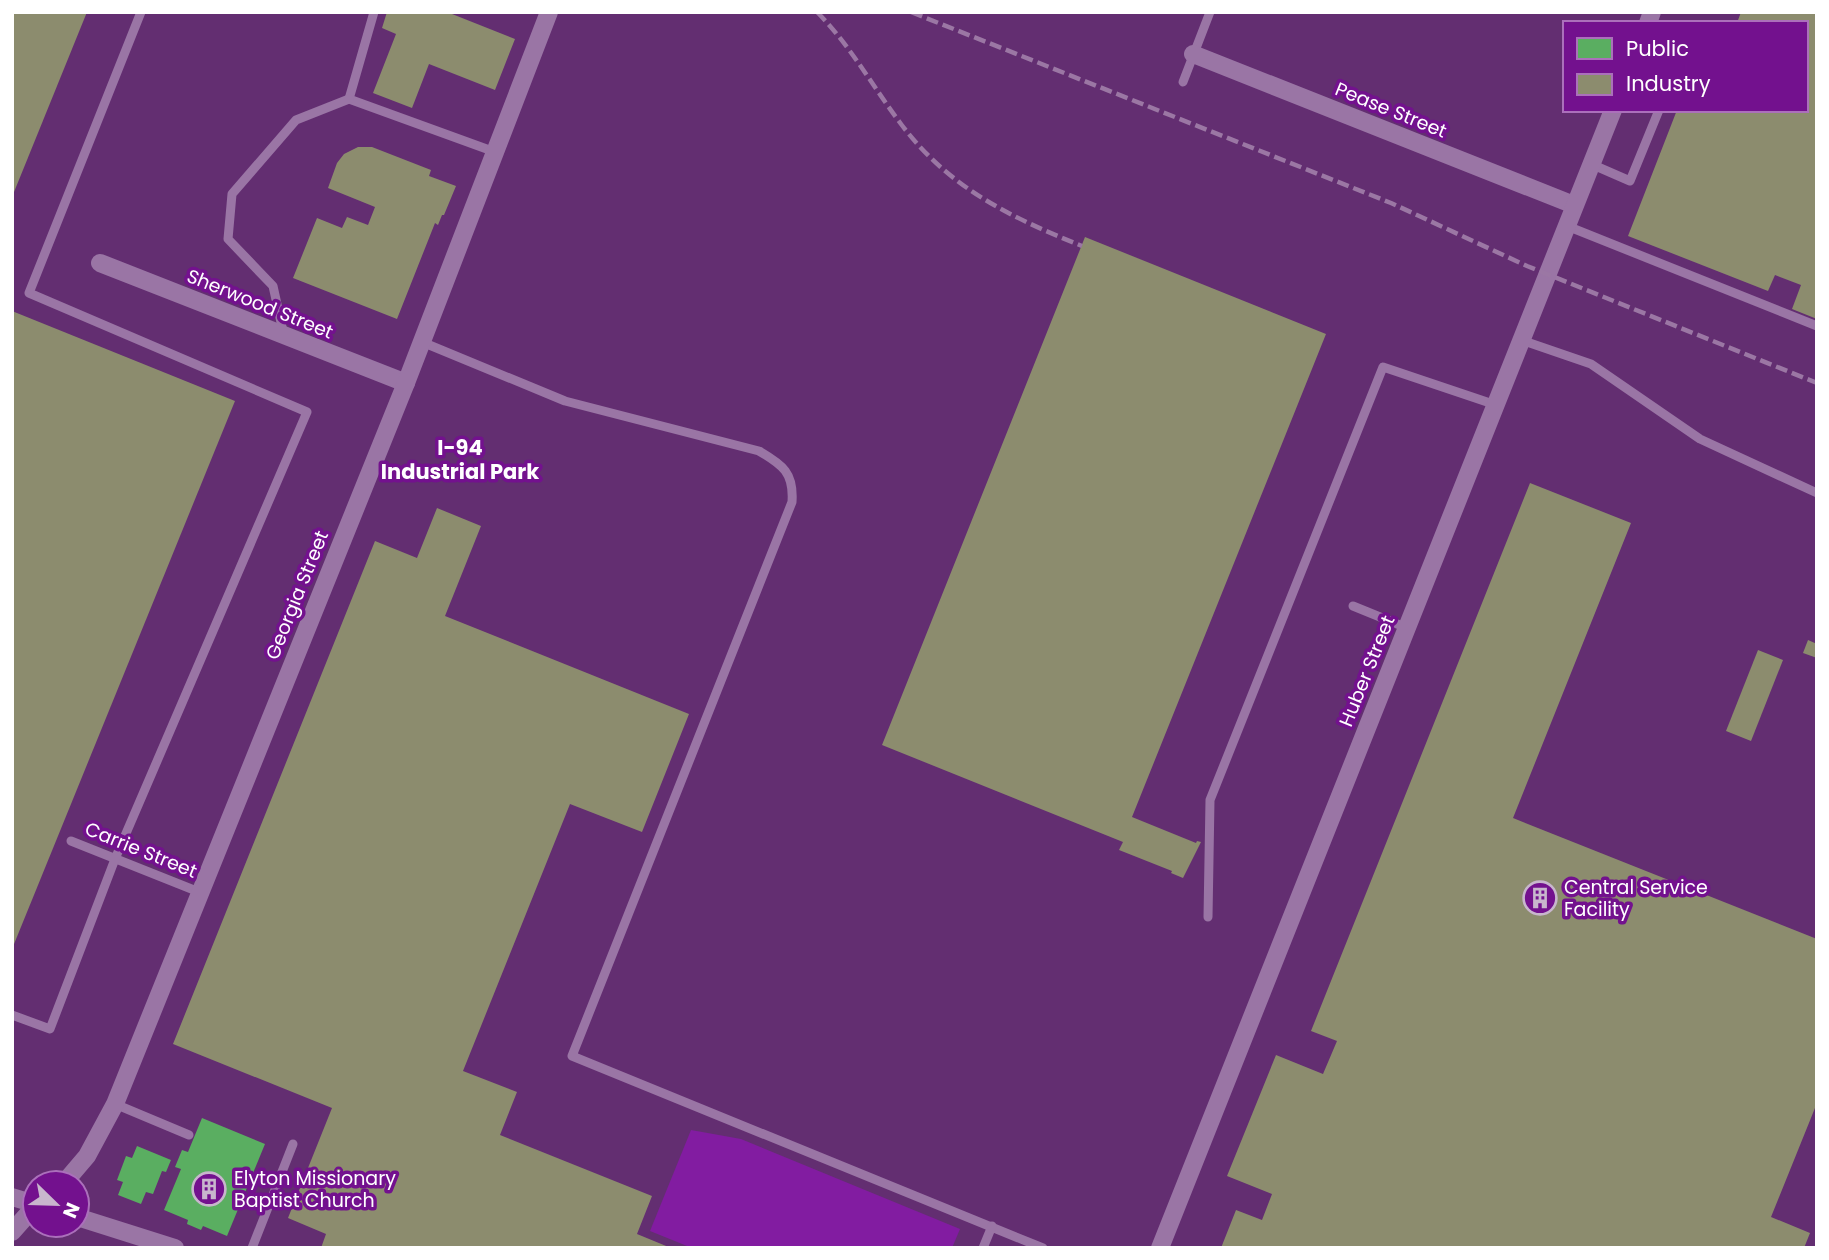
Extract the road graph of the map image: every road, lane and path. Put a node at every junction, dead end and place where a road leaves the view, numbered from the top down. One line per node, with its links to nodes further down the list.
1 (141, 12): 25 (lane)
2 (374, 12): 7 (lane)
3 (549, 12): 10 (street, Georgia Street)
4 (1210, 12): 5 (lane)
5 (1193, 54): 6 (lane); 12 (street, Pease Street)
6 (1183, 82)
7 (349, 99): 10 (lane); 16 (lane)
8 (1612, 112): 11 (street, Huber Street)
9 (1658, 112): 11 (lane)
10 (495, 152): 18 (street, Georgia Street)
11 (1591, 164): 12 (street, Huber Street)
12 (1574, 205): 13 (street, Huber Street)
13 (1567, 226): 15 (lane); 17 (street, Huber Street)
14 (100, 263): 16 (street, Sherwood Street)
15 (1817, 326)
16 (284, 336): 19 (street, Sherwood Street)
17 (1521, 340): 20 (street, Huber Street); 21 (lane)
18 (422, 342): 19 (street, Georgia Street); 34 (lane)
19 (406, 383): 26 (street, Georgia Street)
20 (1496, 405): 23 (street, Huber Street); 27 (lane)
21 (1817, 493)
22 (1353, 606): 23 (lane)
23 (1407, 628): 39 (street, Huber Street)
24 (71, 841): 25 (lane, Carrie Street)
25 (115, 859): 26 (lane, Carrie Street); 28 (lane)
26 (199, 892): 29 (street, Georgia Street)
27 (1208, 917)
28 (12, 1015)
29 (115, 1104): 30 (lane); 32 (street, Georgia Street)
30 (189, 1135)
31 (293, 1144): 36 (lane)
32 (76, 1169)
33 (91, 1221): 35 (street)
34 (992, 1226): 37 (lane); 38 (lane)
35 (175, 1248)
36 (252, 1248)
37 (983, 1248)
38 (1043, 1248)
39 (1160, 1248)

